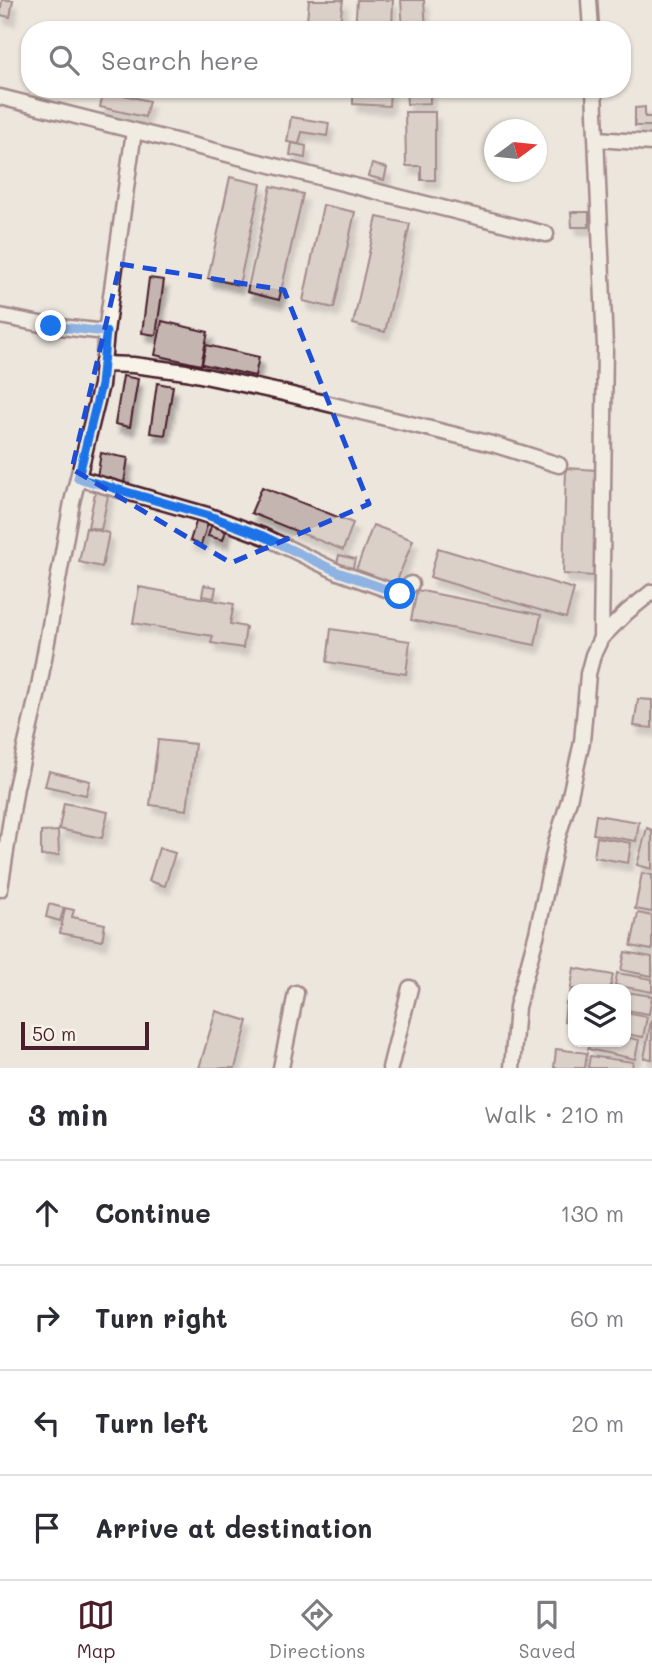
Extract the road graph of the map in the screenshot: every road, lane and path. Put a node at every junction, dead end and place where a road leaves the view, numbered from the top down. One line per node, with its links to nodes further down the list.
1 (589, 0): 2 (street)
2 (590, 21)
3 (0, 97): 5 (street)
4 (595, 98): 6 (street)
5 (134, 131): 8 (street); 10 (street)
6 (597, 139): 7 (street); 16 (street)
7 (652, 142)
8 (546, 234)
9 (0, 317): 10 (street)
10 (106, 332): 11 (street)
11 (102, 364): 12 (street); 13 (street)
12 (559, 465)
13 (78, 478): 14 (street); 17 (street)
14 (411, 584)
15 (652, 592): 16 (street)
16 (601, 638): 22 (street)
17 (0, 889)
18 (410, 988): 21 (street)
19 (296, 993): 20 (street)
20 (281, 1068)
21 (390, 1068)
22 (512, 1068)

